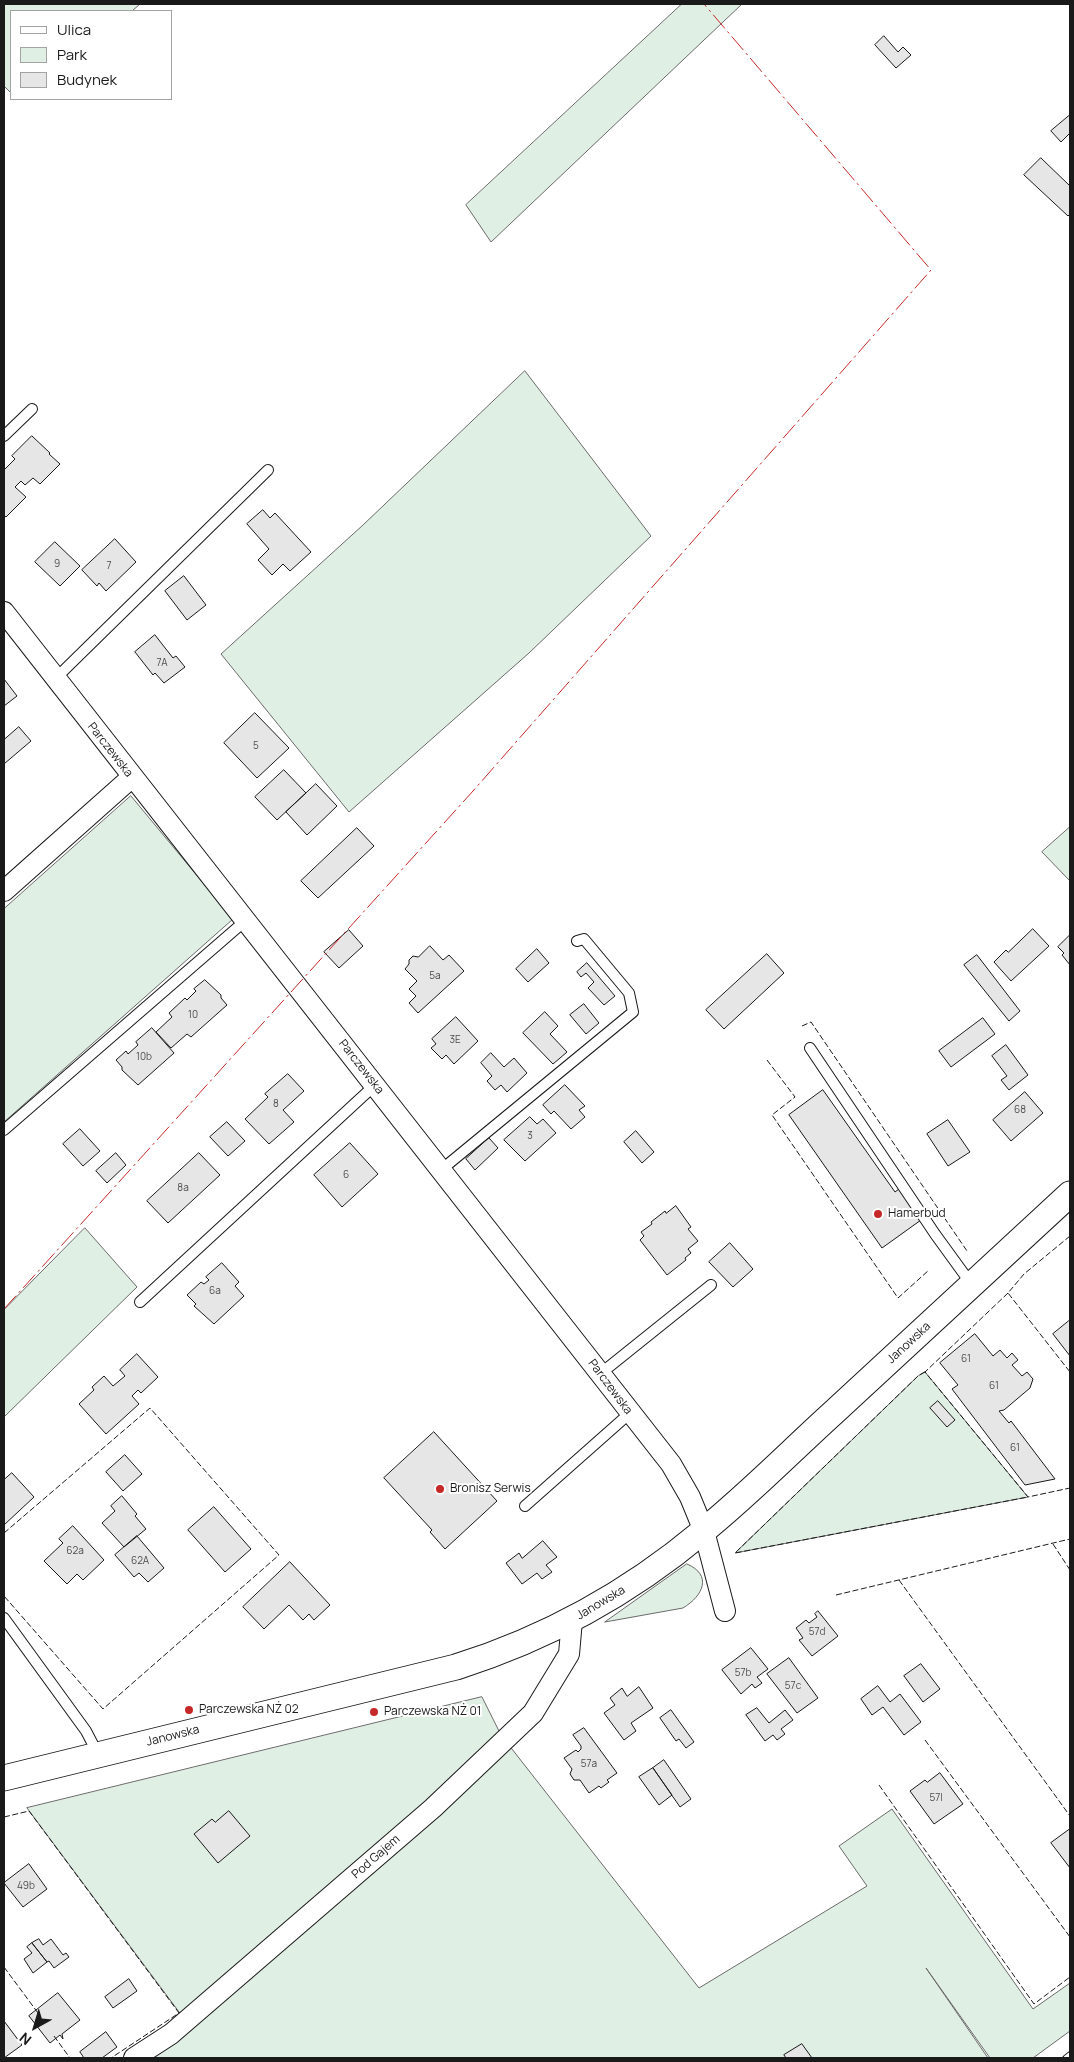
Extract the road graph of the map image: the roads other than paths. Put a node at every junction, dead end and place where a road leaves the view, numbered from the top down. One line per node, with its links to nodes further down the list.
1 (32, 409): 2 (lane)
2 (4, 436)
3 (268, 470): 5 (lane)
4 (4, 612): 5 (street, Parczewska)
5 (55, 679): 6 (street, Parczewska)
6 (131, 778): 7 (street); 8 (street, Parczewska)
7 (4, 891)
8 (245, 921): 11 (street, Parczewska); 12 (lane)
9 (577, 940): 13 (lane)
10 (810, 1048): 16 (lane)
11 (375, 1085): 13 (street, Parczewska); 17 (lane)
12 (4, 1130)
13 (441, 1170): 18 (street, Parczewska)
14 (1070, 1194): 16 (street, Janowska)
15 (710, 1285): 18 (lane)
16 (972, 1285): 21 (street, Janowska)
17 (140, 1302)
18 (600, 1374): 19 (street, Parczewska)
19 (630, 1413): 20 (lane); 21 (street, Parczewska)
20 (525, 1506)
21 (704, 1531): 22 (street, Parczewska); 24 (street, Janowska)
22 (724, 1611)
23 (4, 1618): 25 (lane)
24 (572, 1620): 25 (street, Janowska); 27 (street, Pod Gajem)
25 (99, 1754): 26 (street, Janowska)
26 (4, 1778)
27 (134, 2058)

